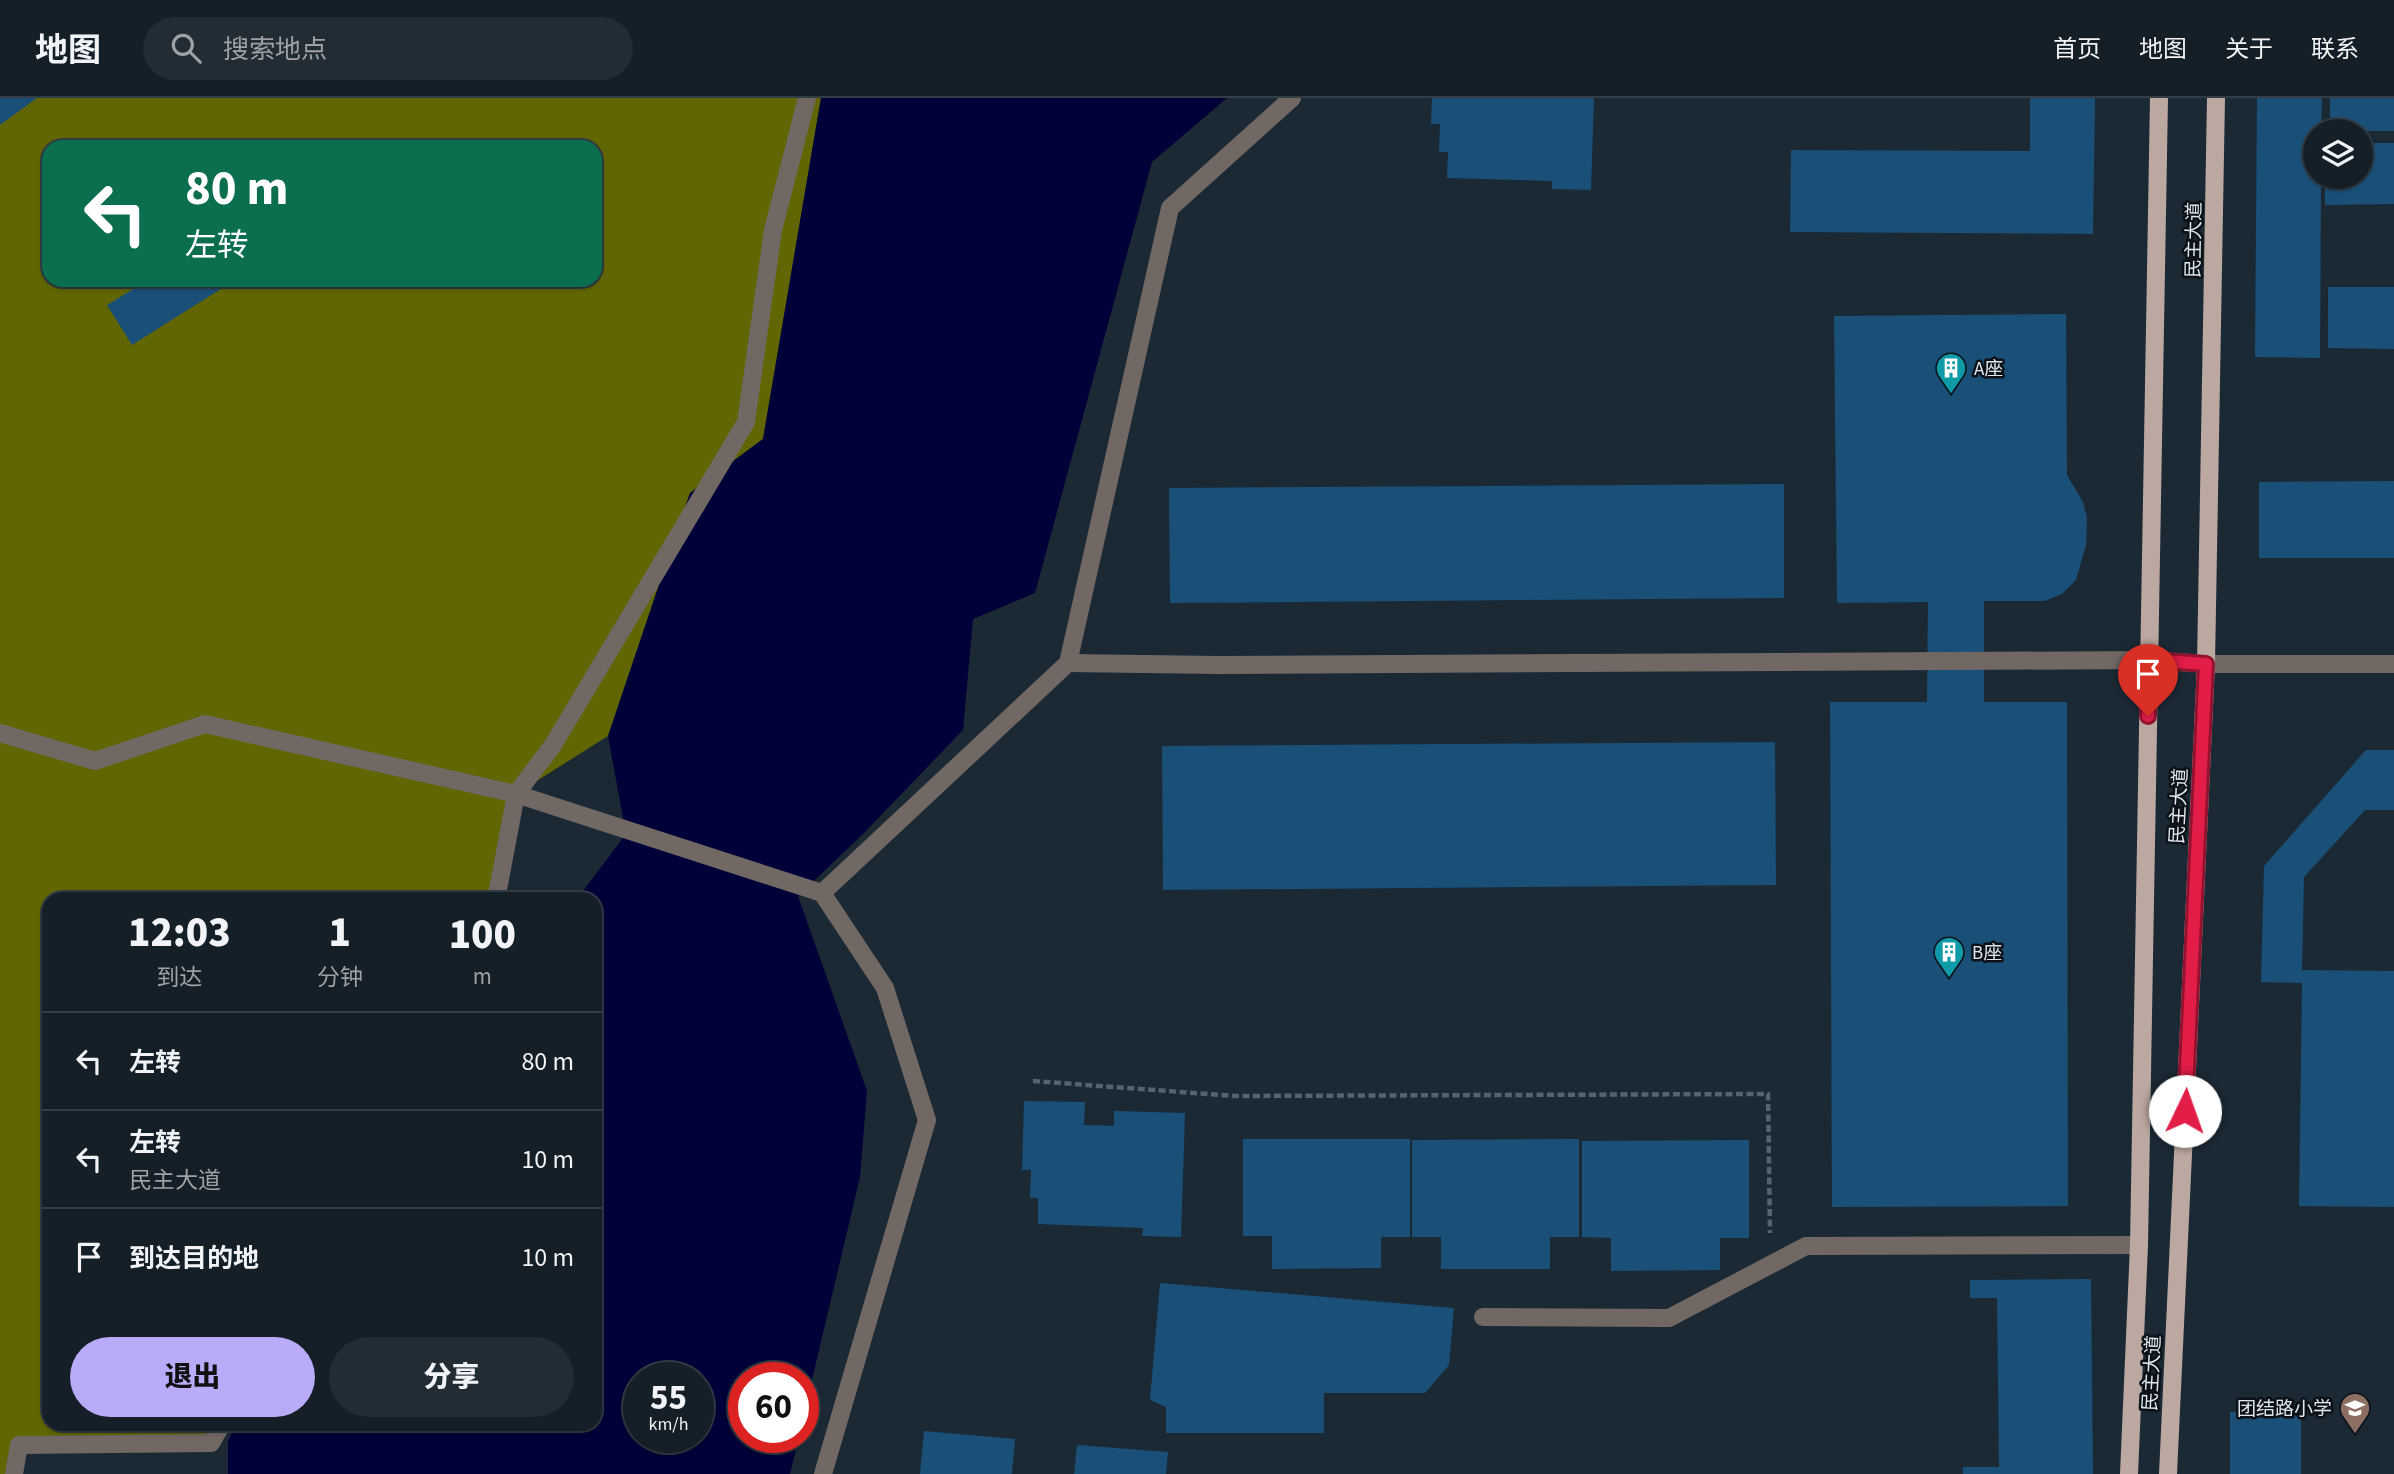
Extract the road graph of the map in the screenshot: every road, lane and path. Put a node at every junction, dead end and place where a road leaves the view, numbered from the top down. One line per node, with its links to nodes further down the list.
1 (807, 98): 10 (street)
2 (1293, 98): 6 (street)
3 (2159, 98): 5 (main road, 民主大道)
4 (2216, 98): 7 (main road, 民主大道)
5 (2149, 660): 6 (street); 7 (street); 14 (main road, 民主大道)
6 (1068, 663): 12 (street)
7 (2206, 664): 8 (street); 21 (main road, 民主大道)
8 (2394, 664)
9 (0, 733): 10 (street)
10 (516, 794): 11 (street); 12 (street)
11 (498, 892)
12 (819, 892): 19 (street)
13 (1033, 1081): 15 (path)
14 (2139, 1245): 15 (street); 20 (main road, 民主大道)
15 (1770, 1265): 16 (street)
16 (1483, 1317)
17 (218, 1431): 18 (street)
18 (14, 1474)
19 (823, 1474)
20 (2129, 1474)
21 (2168, 1474)

